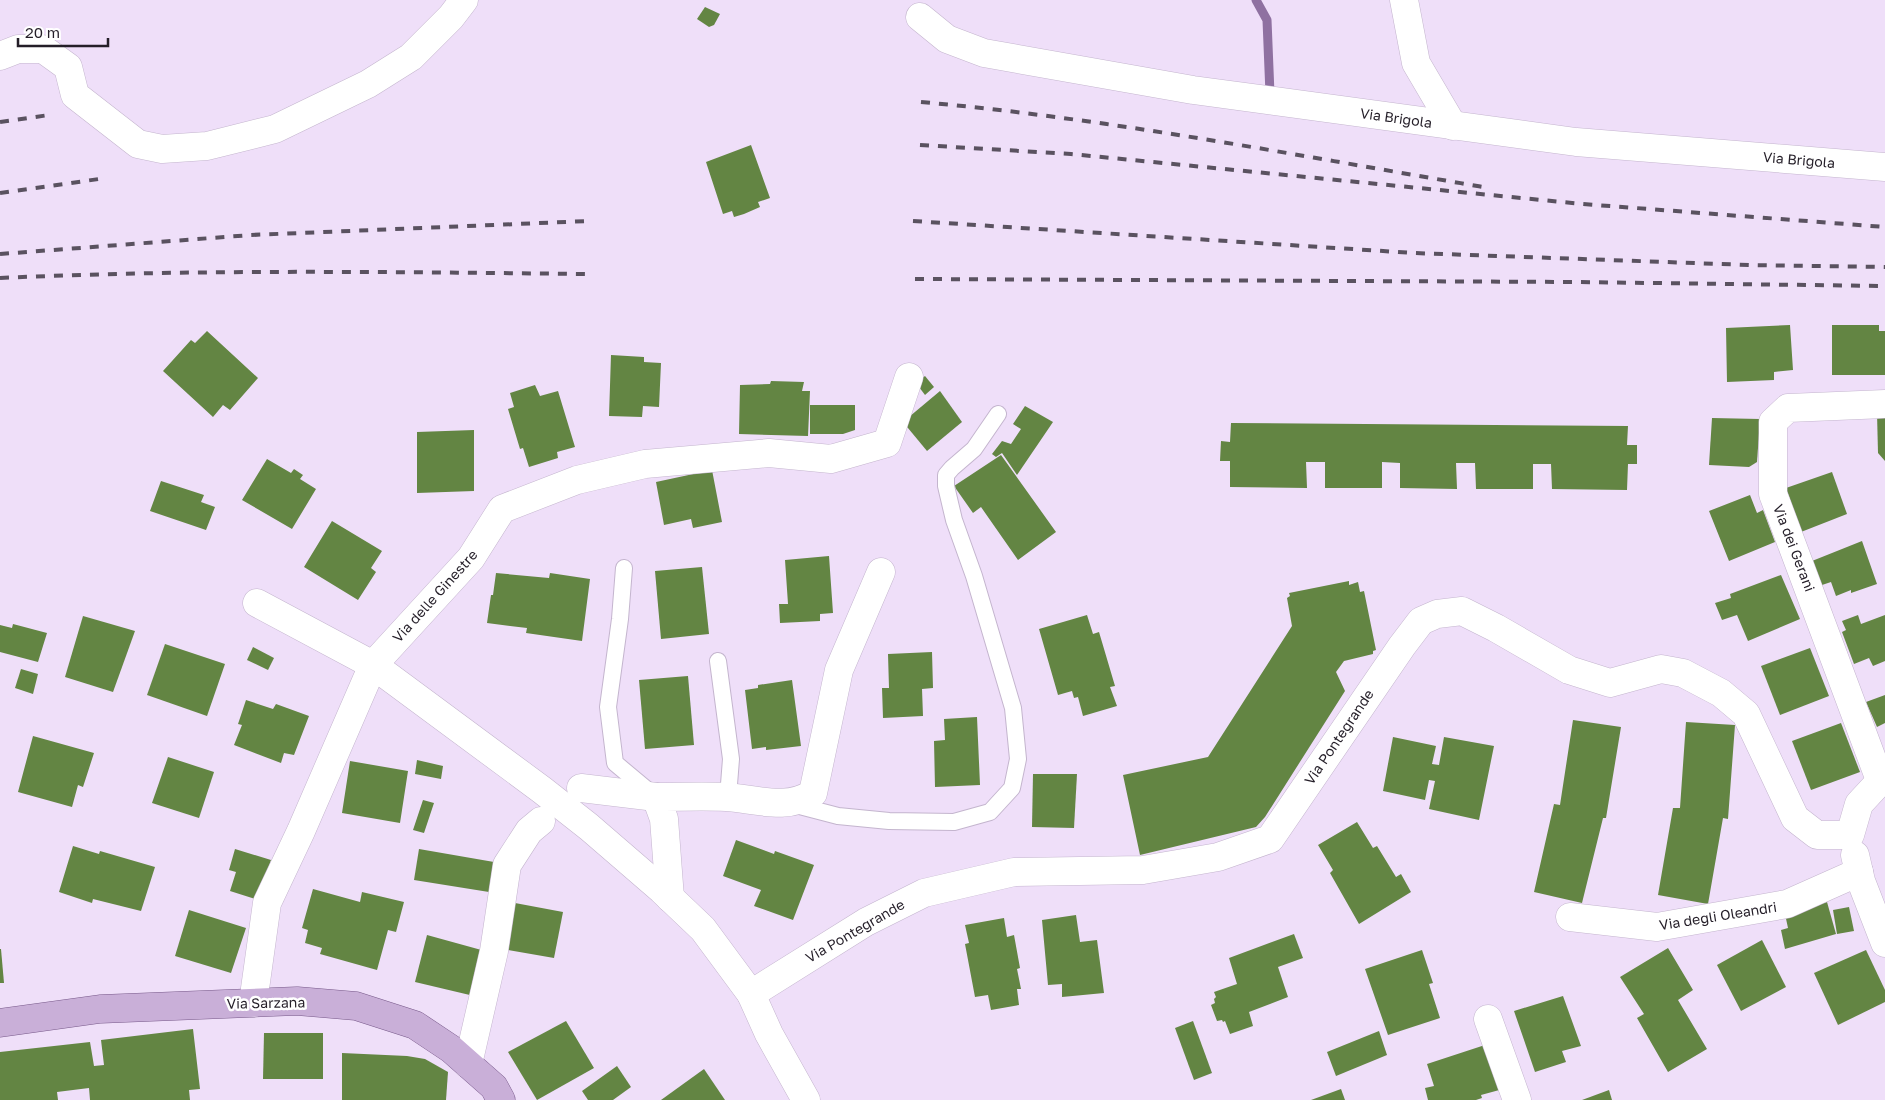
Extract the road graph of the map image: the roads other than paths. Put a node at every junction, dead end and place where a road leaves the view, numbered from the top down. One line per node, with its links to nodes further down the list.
1 (464, 0): 4 (street)
2 (1404, 0): 5 (street)
3 (920, 17): 5 (street, Via Brigola)
4 (0, 56)
5 (1453, 126): 6 (street, Via Brigola)
6 (1885, 167)
7 (909, 377): 14 (street, Via delle Ginestre)
8 (1885, 404): 15 (street, Via dei Gerani)
9 (998, 414): 19 (lane)
10 (624, 568): 17 (lane)
11 (881, 572): 19 (street)
12 (257, 602): 14 (street)
13 (718, 661): 18 (lane)
14 (373, 664): 23 (street); 27 (street, Via delle Ginestre)
15 (1883, 778): 21 (street)
16 (581, 788): 17 (street)
17 (656, 797): 18 (street); 23 (street)
18 (728, 797): 19 (street)
19 (785, 802)
20 (541, 821): 30 (street)
21 (1850, 835): 22 (street); 26 (street, Via Pontegrande)
22 (1859, 872): 24 (street, Via degli Oleandri); 25 (street)
23 (670, 898): 26 (street)
24 (1570, 917)
25 (1885, 943)
26 (751, 994): 32 (street)
27 (253, 1003): 29 (main road, Via Sarzana); 30 (main road, Via Sarzana)
28 (1488, 1019): 33 (street)
29 (0, 1023)
30 (468, 1064): 31 (main road, Via Sarzana)
31 (501, 1100)
32 (806, 1100)
33 (1517, 1100)

